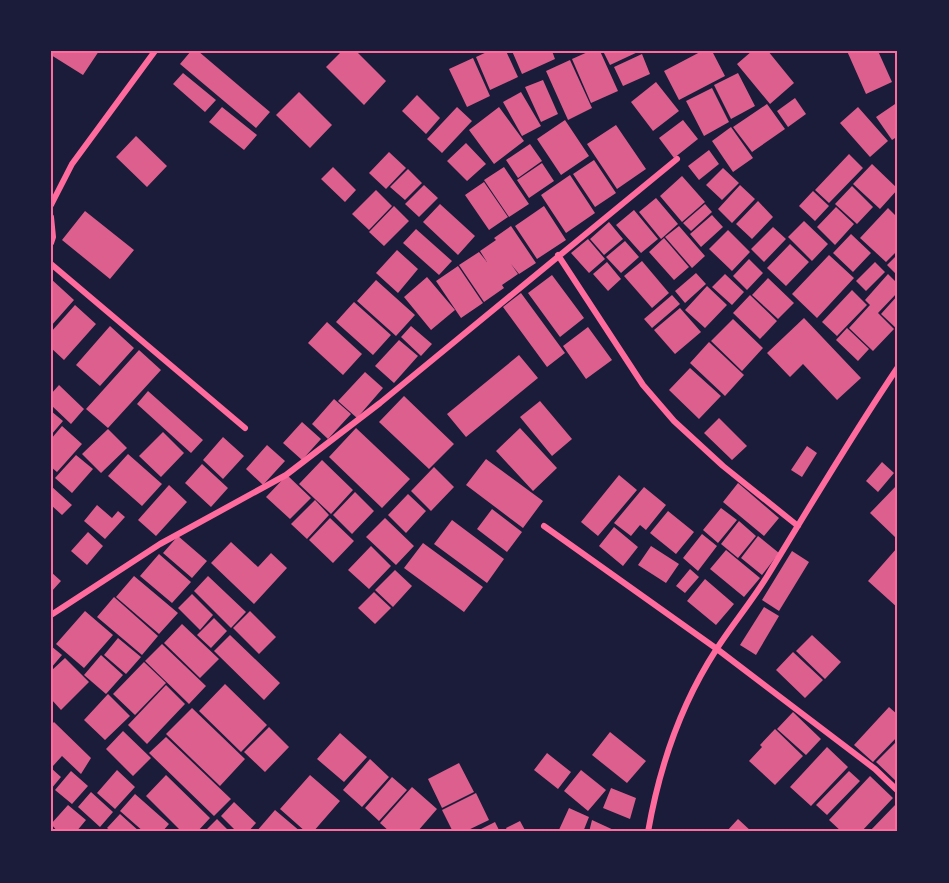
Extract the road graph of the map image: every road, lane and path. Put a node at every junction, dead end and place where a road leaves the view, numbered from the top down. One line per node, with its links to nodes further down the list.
1 (155, 51): 3 (street)
2 (677, 159): 6 (street)
3 (51, 205)
4 (51, 217): 5 (street)
5 (51, 243)
6 (558, 255): 11 (street); 12 (street)
7 (51, 264): 9 (street)
8 (898, 367): 11 (street)
9 (244, 428)
10 (544, 526): 13 (street)
11 (798, 526): 13 (street)
12 (51, 615)
13 (717, 649): 14 (street); 15 (street)
14 (898, 791)
15 (648, 832)

